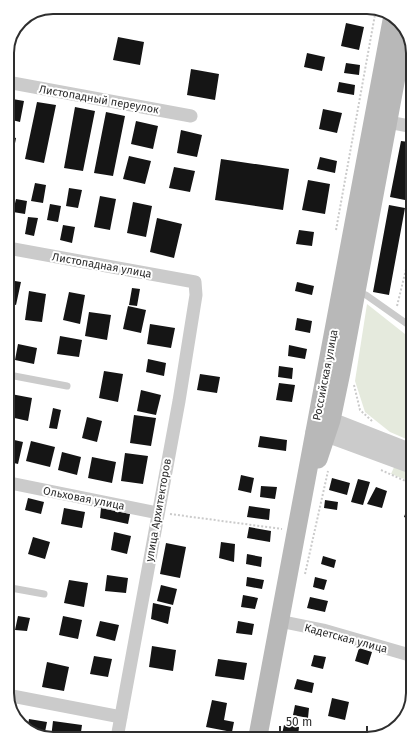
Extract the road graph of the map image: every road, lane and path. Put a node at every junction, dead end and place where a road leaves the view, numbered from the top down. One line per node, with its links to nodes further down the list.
1 (392, 23): 5 (main road, Российская улица)
2 (403, 38): 5 (main road, Российская улица)
3 (14, 83): 4 (street, Листопадный переулок)
4 (191, 116)
5 (380, 120): 6 (street); 10 (main road, Российская улица); 17 (main road, Российская улица)
6 (406, 125)
7 (14, 249): 9 (street, Листопадная улица)
8 (406, 270): 11 (path)
9 (195, 282): 24 (street, улица Архитекторов)
10 (356, 291): 11 (lane); 17 (main road, Российская улица)
11 (395, 315): 12 (lane)
12 (406, 323)
13 (14, 376): 15 (lane)
14 (352, 378): 16 (path)
15 (67, 386)
16 (376, 423)
17 (322, 425): 18 (street); 19 (street); 29 (main road, Российская улица)
18 (406, 450)
19 (406, 463)
20 (328, 467): 26 (path)
21 (386, 473): 22 (path)
22 (406, 481)
23 (14, 484): 24 (street, Ольховая улица)
24 (158, 513): 25 (path); 32 (street, улица Архитекторов)
25 (282, 529)
26 (304, 579)
27 (14, 589): 28 (lane)
28 (44, 594)
29 (283, 622): 30 (street, Кадетская улица); 34 (main road, Российская улица); 35 (main road, Российская улица)
30 (406, 654)
31 (14, 696): 32 (street)
32 (121, 716): 33 (street, улица Архитекторов)
33 (118, 732)
34 (259, 732)
35 (268, 732)

